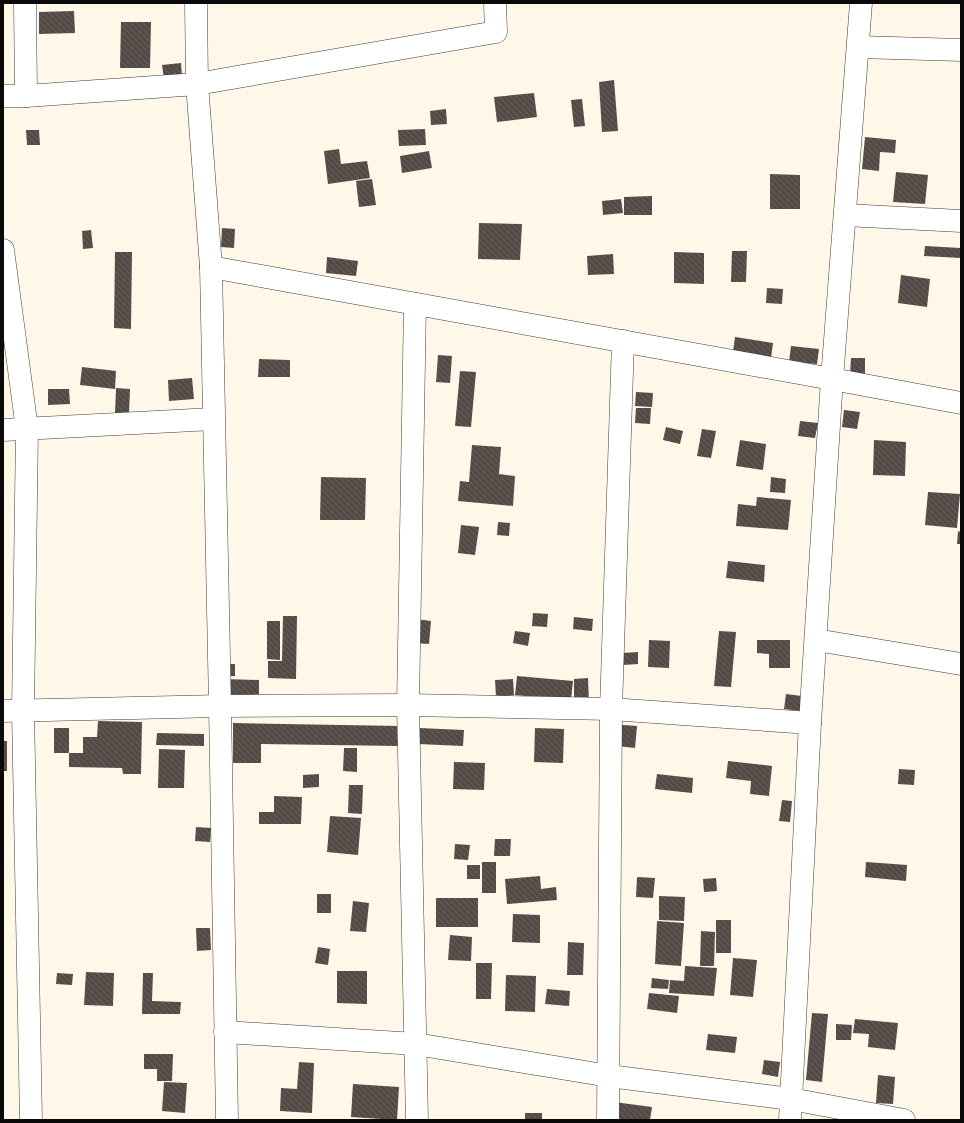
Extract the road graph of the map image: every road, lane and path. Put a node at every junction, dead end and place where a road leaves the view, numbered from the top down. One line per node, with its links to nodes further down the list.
1 (25, 3): 9 (street)
2 (196, 3): 7 (street)
3 (495, 3): 7 (street)
4 (860, 3): 5 (street)
5 (858, 47): 6 (street); 10 (street)
6 (961, 50)
7 (197, 84): 9 (street); 13 (street)
8 (3, 96): 9 (street)
9 (26, 96)
10 (845, 215): 11 (street); 16 (street)
11 (961, 221)
12 (3, 251): 19 (street)
13 (210, 267): 14 (street); 18 (street)
14 (415, 304): 15 (street); 23 (street)
15 (623, 341): 16 (street); 25 (street)
16 (832, 379): 17 (street); 21 (street)
17 (961, 404)
18 (213, 419): 19 (street); 24 (street)
19 (27, 429): 20 (street); 26 (street)
20 (3, 430)
21 (816, 640): 22 (street); 27 (street)
22 (961, 664)
23 (408, 705): 24 (street); 25 (street); 29 (street)
24 (220, 706): 26 (street); 28 (street)
25 (611, 709): 27 (street); 30 (street)
26 (13, 711): 32 (street)
27 (810, 723): 31 (street)
28 (225, 1032): 29 (street); 33 (street)
29 (416, 1044): 30 (street); 34 (street)
30 (609, 1076): 31 (street); 35 (street)
31 (791, 1110): 36 (street)
32 (31, 1120)
33 (227, 1120)
34 (417, 1120)
35 (608, 1120)
36 (904, 1120)

